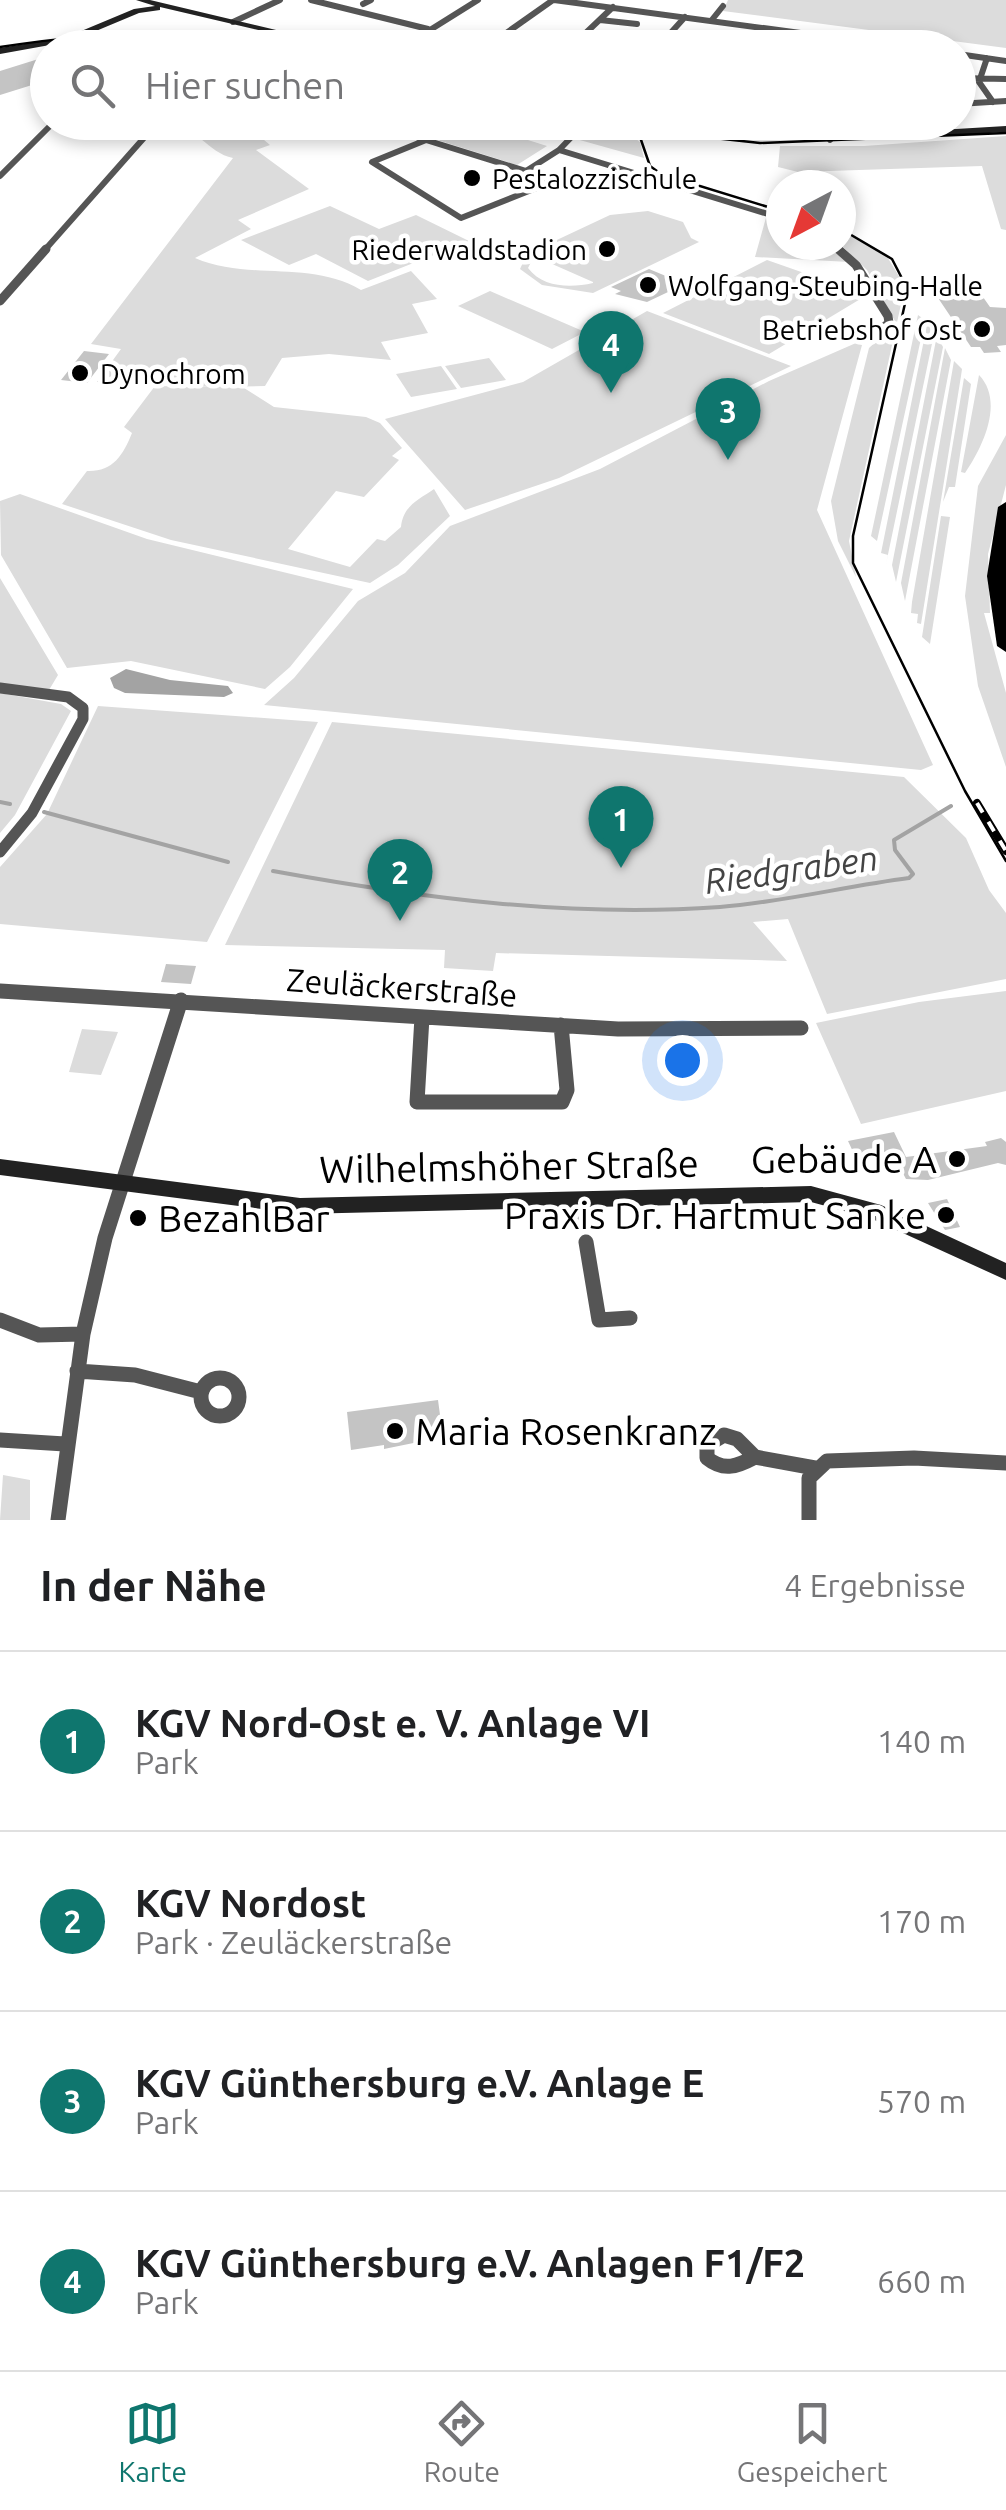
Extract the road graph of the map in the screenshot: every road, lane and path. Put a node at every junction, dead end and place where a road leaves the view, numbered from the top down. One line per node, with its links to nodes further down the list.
1 (280, 0): 17 (street)
2 (310, 0): 8 (street)
3 (478, 0): 19 (street)
4 (554, 0): 10 (street); 23 (street)
5 (654, 0): 11 (street)
6 (125, 3): 7 (main road); 12 (main road)
7 (140, 4): 15 (main road); 17 (main road)
8 (361, 5): 19 (street)
9 (724, 6): 16 (street)
10 (612, 8): 11 (street); 14 (street)
11 (644, 12): 13 (street)
12 (99, 17): 15 (main road); 20 (main road)
13 (686, 17): 16 (street); 25 (street)
14 (600, 20): 18 (street); 24 (street)
15 (114, 21): 21 (main road)
16 (711, 21): 26 (street)
17 (233, 22): 22 (main road)
18 (638, 24)
19 (428, 29)
20 (65, 30)
21 (90, 30)
22 (270, 30)
23 (511, 30)
24 (589, 30)
25 (674, 30)
26 (781, 30)
27 (30, 40): 29 (main road)
28 (30, 44): 29 (main road)
29 (0, 47)
30 (976, 57): 31 (street)
31 (986, 58): 32 (street); 33 (street)
32 (1006, 60)
33 (978, 78): 34 (street); 36 (street)
34 (1006, 80)
35 (1006, 101): 36 (street)
36 (993, 102): 37 (street)
37 (976, 103)
38 (1006, 128): 39 (main road)
39 (976, 130)
40 (36, 140): 46 (street)
41 (142, 140): 49 (street)
42 (427, 140): 45 (street); 45 (street)
43 (569, 140): 44 (street)
44 (560, 150): 45 (street); 47 (street)
45 (526, 171)
46 (0, 176)
47 (766, 213)
48 (850, 260): 50 (street)
49 (0, 301)
50 (876, 334)
51 (1006, 506): 52 (highway)
52 (1006, 646)
53 (0, 688): 54 (street)
54 (0, 852)
55 (0, 991): 56 (street, Zeuläckerstraße)
56 (181, 1000): 57 (street, Zeuläckerstraße); 61 (street)
57 (422, 1017): 58 (street, Zeuläckerstraße); 58 (street)
58 (561, 1024): 59 (street, Zeuläckerstraße)
59 (801, 1028)
60 (0, 1167): 61 (main road, Wilhelmshöher Straße)
61 (122, 1185): 63 (main road, Wilhelmshöher Straße); 66 (street)
62 (586, 1242): 64 (street)
63 (1006, 1272)
64 (630, 1318)
65 (0, 1320): 66 (street)
66 (83, 1334): 67 (street)
67 (77, 1371): 68 (street); 70 (street)
68 (201, 1392)
69 (0, 1440): 70 (street)
70 (66, 1444): 74 (street)
71 (755, 1457): 73 (street)
72 (1006, 1463): 73 (street)
73 (815, 1468): 75 (street)
74 (58, 1520)
75 (809, 1520)

